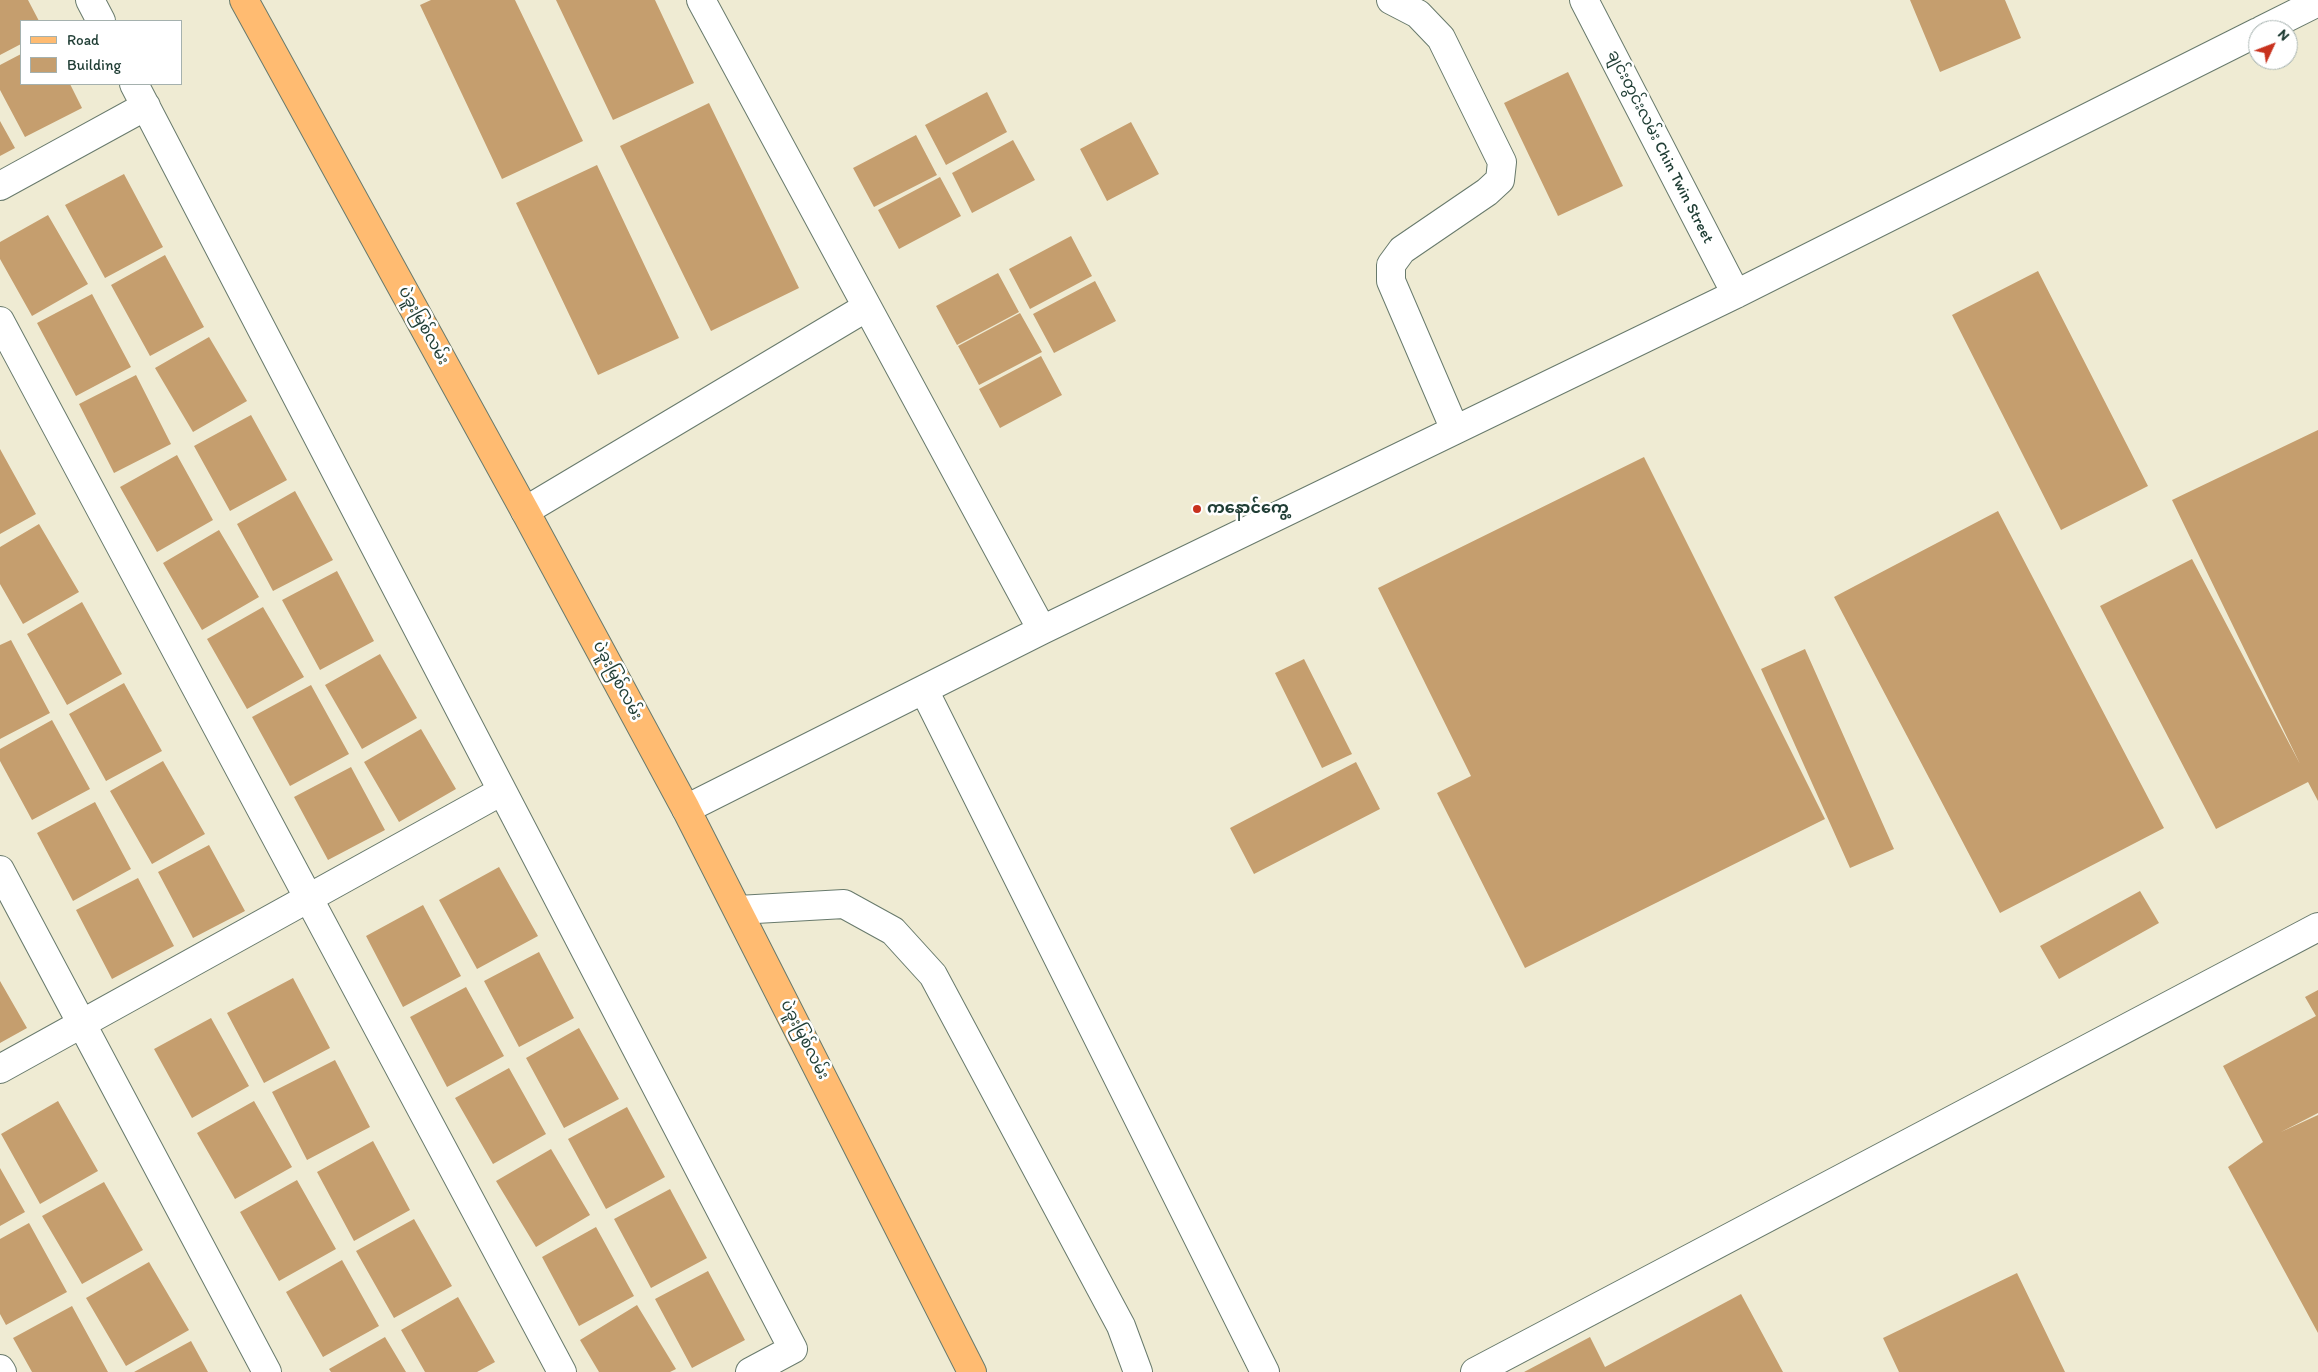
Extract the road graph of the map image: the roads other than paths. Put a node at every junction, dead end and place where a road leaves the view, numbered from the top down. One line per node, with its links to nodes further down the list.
1 (90, 0): 7 (street)
2 (244, 0): 16 (main road, ပဲခူးမြစ်လမ်း)
3 (701, 0): 13 (street)
4 (1391, 0): 15 (street)
5 (1584, 0): 12 (street, ချင်းတွင်းလမ်း Chin Twin Street)
6 (2316, 7): 8 (street)
7 (100, 20)
8 (2285, 20)
9 (2248, 37): 12 (street)
10 (140, 95): 11 (street); 19 (street)
11 (0, 186)
12 (1736, 294): 15 (street)
13 (867, 307): 16 (street); 17 (street)
14 (0, 321): 22 (street)
15 (1455, 430): 17 (street)
16 (525, 510): 20 (main road, ပဲခူးမြစ်လမ်း)
17 (1042, 630): 18 (street)
18 (924, 690): 20 (street); 32 (street)
19 (502, 791): 22 (street); 29 (street)
20 (686, 809): 23 (main road, ပဲခူးမြစ်လမ်း)
21 (0, 870): 25 (street)
22 (309, 898): 25 (street); 28 (street)
23 (738, 910): 30 (main road, ပဲခူးမြစ်လမ်း); 31 (street)
24 (2318, 927): 33 (street)
25 (82, 1024): 26 (street); 27 (street)
26 (0, 1069)
27 (266, 1372)
28 (562, 1372)
29 (750, 1372)
30 (972, 1372)
31 (1138, 1372)
32 (1265, 1372)
33 (1475, 1372)

